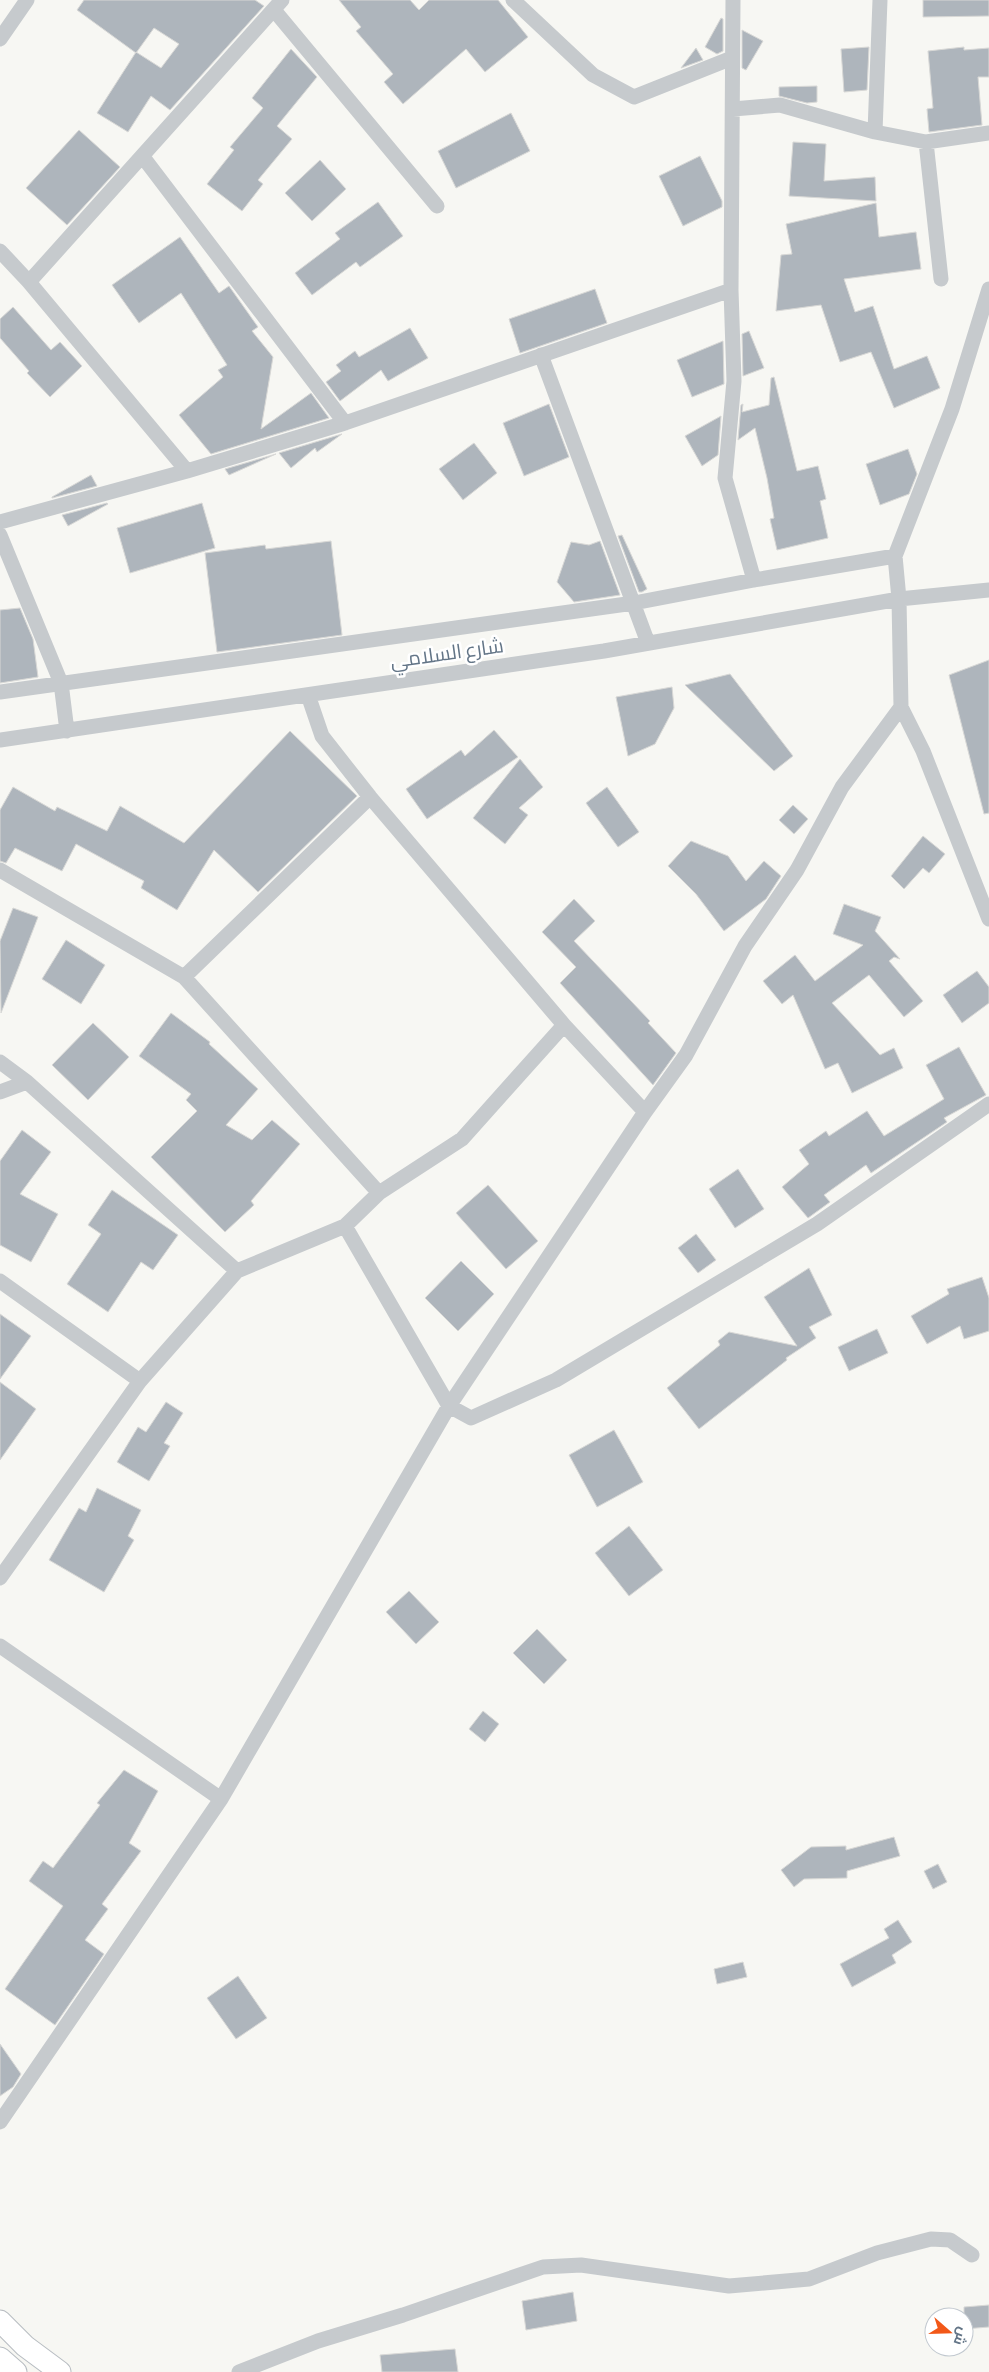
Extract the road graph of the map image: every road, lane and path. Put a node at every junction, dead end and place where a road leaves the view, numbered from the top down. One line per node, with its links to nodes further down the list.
1 (27, 0): 6 (street)
2 (513, 0): 7 (street)
3 (732, 0): 7 (street)
4 (880, 0): 9 (street)
5 (278, 5): 12 (street); 13 (street)
6 (0, 39)
7 (732, 58): 8 (street)
8 (733, 109): 9 (street); 18 (street)
9 (875, 132): 11 (street)
10 (989, 133): 11 (street)
11 (926, 142): 15 (street)
12 (142, 157): 16 (street); 20 (street)
13 (437, 206)
14 (0, 251): 16 (street)
15 (941, 279)
16 (29, 282): 21 (street)
17 (989, 289): 24 (street)
18 (731, 290): 19 (street); 25 (street)
19 (541, 355): 20 (street); 28 (street)
20 (345, 423): 21 (street)
21 (187, 471): 22 (street)
22 (0, 522)
23 (0, 535): 30 (street)
24 (895, 556): 25 (street, شارع السلامي); 27 (street)
25 (754, 580): 28 (street, شارع السلامي)
26 (989, 590): 27 (street, شارع السلامي)
27 (899, 599): 29 (street, شارع السلامي); 33 (street)
28 (634, 603): 29 (street); 30 (street, شارع السلامي)
29 (648, 643): 32 (street, شارع السلامي)
30 (61, 684): 31 (street, شارع السلامي); 34 (street)
31 (0, 692)
32 (308, 695): 34 (street, شارع السلامي); 36 (street)
33 (901, 707): 38 (street); 45 (street)
34 (67, 730): 35 (street, شارع السلامي)
35 (0, 740)
36 (370, 797): 39 (street); 40 (street)
37 (0, 870): 39 (street)
38 (989, 919)
39 (184, 977): 46 (street)
40 (564, 1025): 45 (street); 46 (street)
41 (0, 1062): 42 (street)
42 (27, 1082): 43 (street); 48 (street)
43 (0, 1092)
44 (989, 1104): 51 (street)
45 (645, 1112): 51 (street)
46 (379, 1193): 47 (street)
47 (345, 1226): 48 (street); 51 (street)
48 (237, 1271): 50 (street)
49 (0, 1281): 50 (street)
50 (140, 1381): 52 (street)
51 (449, 1406): 54 (street)
52 (0, 1578)
53 (0, 1646): 54 (street)
54 (221, 1799): 55 (street)
55 (0, 2122)
56 (972, 2255): 61 (street)
57 (0, 2321): 60 (main road)
58 (0, 2358): 59 (main road)
59 (16, 2372)
60 (60, 2372)
61 (238, 2372)

